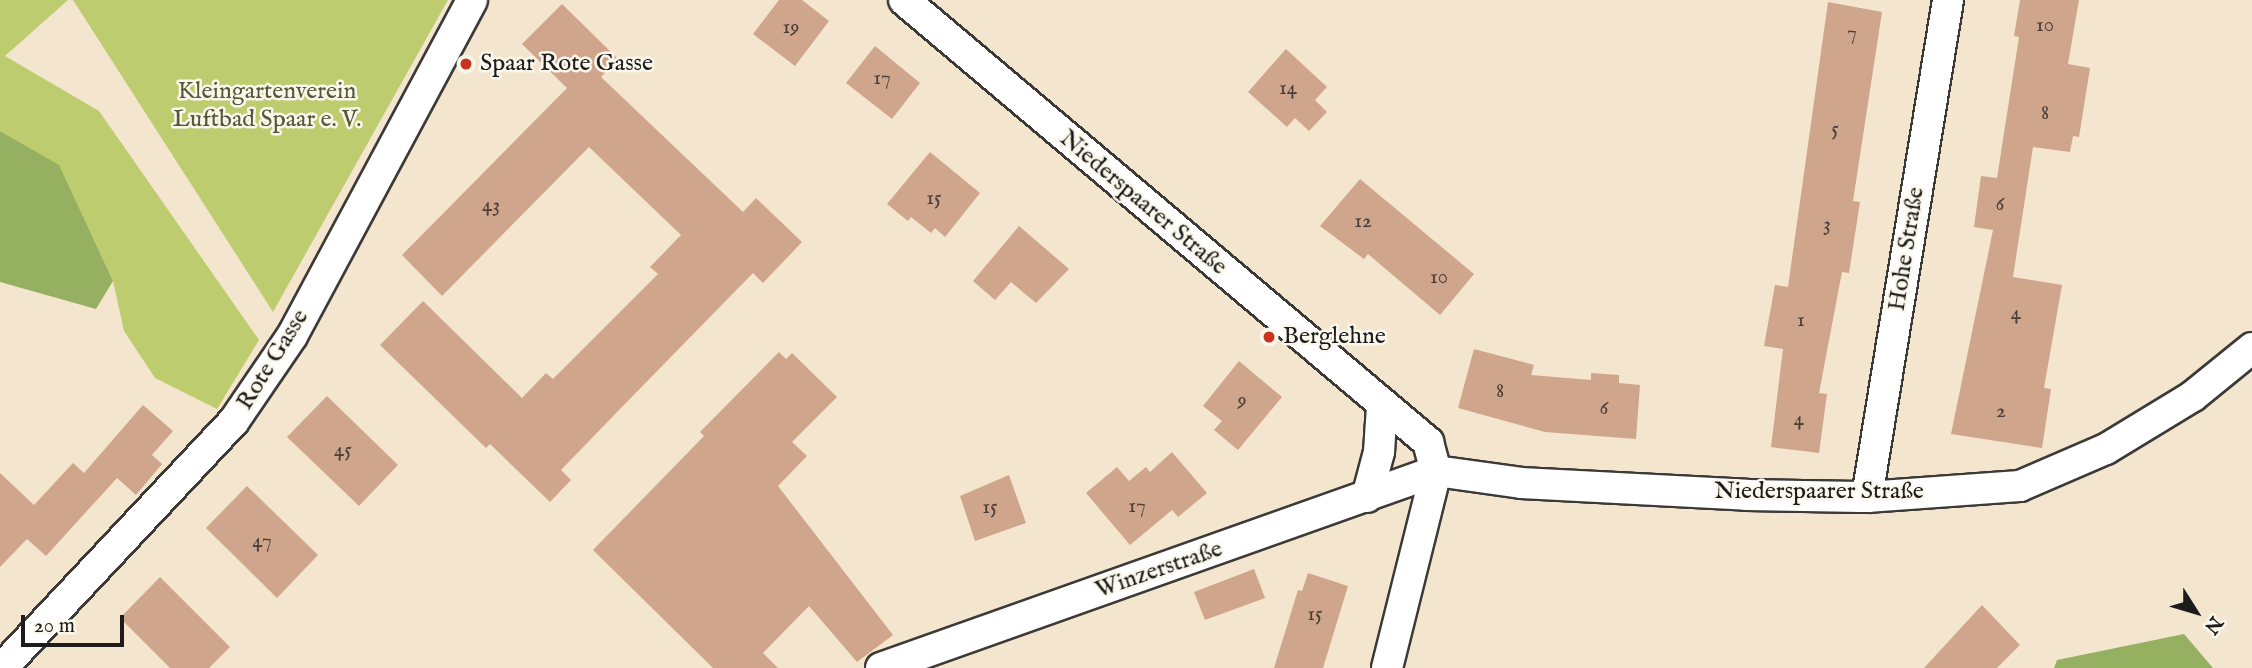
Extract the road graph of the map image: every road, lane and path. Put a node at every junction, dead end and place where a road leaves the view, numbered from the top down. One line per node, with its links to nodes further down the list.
1 (472, 0): 9 (street, Rote Gasse)
2 (904, 0): 5 (street, Niederspaarer Straße)
3 (1948, 0): 8 (street, Hohe Straße)
4 (2252, 348): 8 (street, Niederspaarer Straße)
5 (1382, 406): 6 (street, Niederspaarer Straße); 7 (street)
6 (1436, 471): 7 (street, Winzerstraße); 8 (street, Niederspaarer Straße); 11 (street)
7 (1367, 497): 10 (street, Winzerstraße)
8 (1867, 497)
9 (2, 668)
10 (881, 668)
11 (1387, 668)

